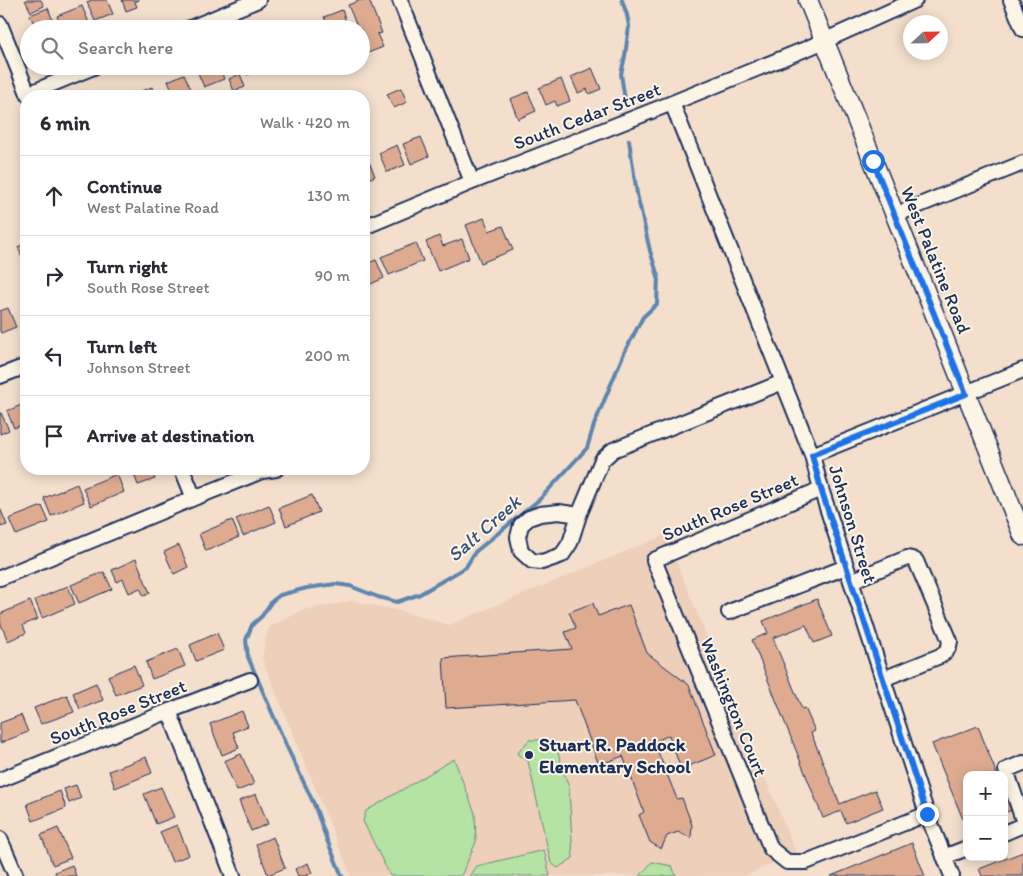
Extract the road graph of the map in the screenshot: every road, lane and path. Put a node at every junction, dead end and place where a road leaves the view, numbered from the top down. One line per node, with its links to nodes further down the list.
1 (258, 0): 6 (street)
2 (400, 0): 17 (street)
3 (808, 0): 9 (main road, West Palatine Road)
4 (915, 0): 9 (street, South Cedar Street)
5 (1011, 0): 8 (street)
6 (210, 20)
7 (0, 24): 11 (street)
8 (1023, 29)
9 (825, 41): 15 (street, South Cedar Street); 18 (main road, West Palatine Road)
10 (20, 75): 13 (street)
11 (20, 75)
12 (75, 75): 14 (street)
13 (26, 90)
14 (40, 90)
15 (672, 103): 17 (street, South Cedar Street); 23 (street, Johnson Street)
16 (1023, 163): 18 (street)
17 (472, 182): 19 (street, South Cedar Street)
18 (895, 216): 24 (main road, West Palatine Road)
19 (370, 224)
20 (20, 368): 22 (street)
21 (1023, 370): 24 (street, South Rose Street)
22 (0, 376)
23 (783, 382): 25 (street, Johnson Street); 30 (street)
24 (966, 394): 25 (street, South Rose Street); 31 (main road, West Palatine Road)
25 (812, 455): 28 (street, Johnson Street)
26 (184, 475): 29 (street)
27 (252, 475): 29 (street)
28 (821, 489): 32 (street, South Rose Street); 33 (street, Johnson Street)
29 (194, 498): 34 (street)
30 (579, 515): 30 (street)
31 (1023, 536)
32 (654, 560): 42 (street, Washington Court)
33 (846, 567): 35 (street, Johnson Street); 36 (street)
34 (0, 578)
35 (851, 581): 37 (street, Johnson Street); 37 (street)
36 (728, 612)
37 (883, 679): 42 (street, Johnson Street)
38 (250, 680): 39 (street, South Rose Street)
39 (169, 711): 41 (street, South Rose Street); 50 (street)
40 (1023, 763): 43 (street)
41 (0, 780)
42 (927, 814): 48 (street, Johnson Street)
43 (1023, 820)
44 (1023, 825): 45 (street)
45 (1008, 831)
46 (0, 839): 49 (street)
47 (963, 850): 48 (street)
48 (944, 857): 51 (street, Johnson Street)
49 (16, 876)
50 (233, 876)
51 (952, 876)

